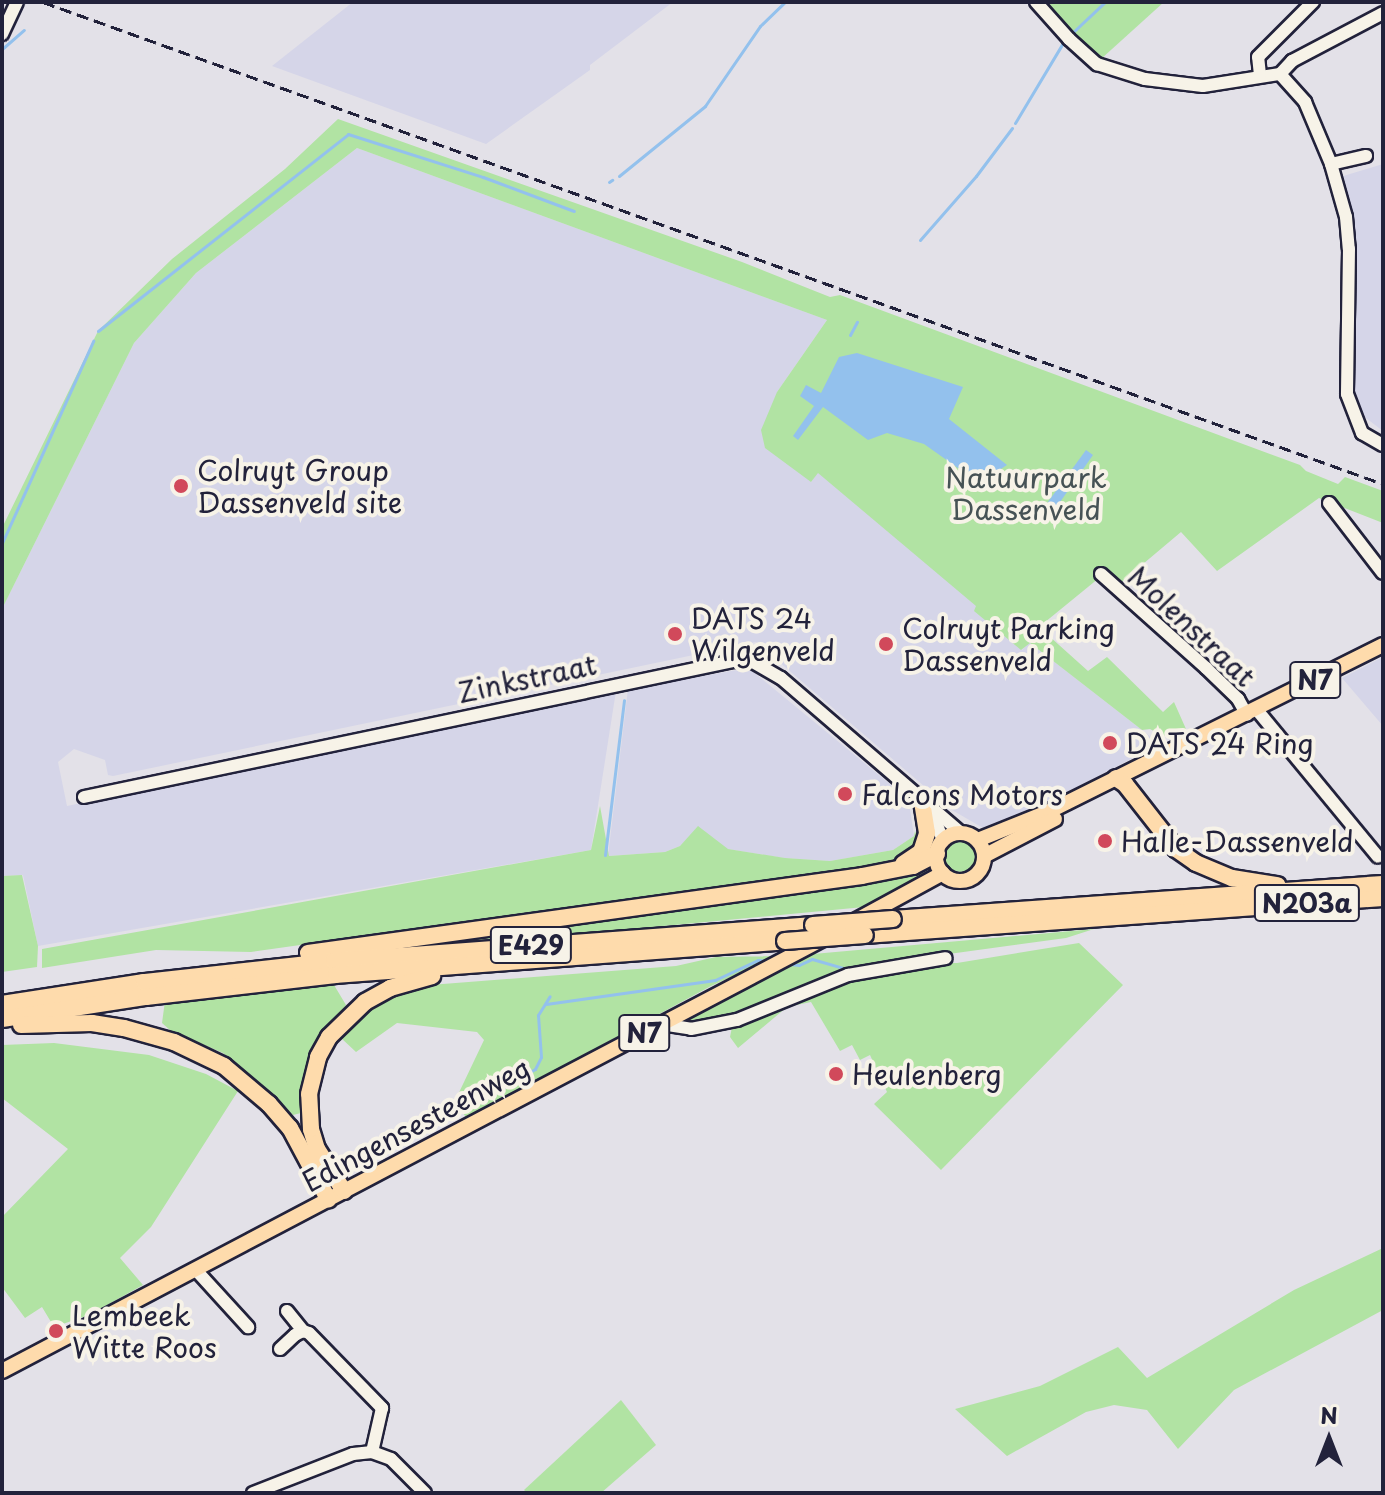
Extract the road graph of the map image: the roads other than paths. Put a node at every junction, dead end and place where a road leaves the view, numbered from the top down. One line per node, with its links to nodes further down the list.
1 (17, 2): 5 (street)
2 (1036, 2): 7 (street)
3 (1313, 2): 7 (street)
4 (1383, 13): 6 (street)
5 (2, 34)
6 (1280, 74): 7 (street); 9 (street)
7 (1260, 75)
8 (1366, 156): 9 (street)
9 (1331, 164): 10 (street)
10 (1383, 445)
11 (1329, 503): 12 (street)
12 (1383, 573)
13 (1101, 574): 15 (street, Molenstraat)
14 (1383, 645): 15 (main road, N7)
15 (1252, 713): 16 (main road, N7); 16 (main road, N7); 23 (street, Molenstraat)
16 (1126, 780): 20 (main road, N7); 22 (main road, N7); 27 (highway)
17 (84, 797): 18 (street, Zinkstraat)
18 (926, 803): 19 (street, Zinkstraat); 21 (street, Zinkstraat); 24 (highway)
19 (961, 833): 20 (main road); 21 (main road)
20 (978, 840): 22 (main road)
21 (940, 847): 24 (highway); 25 (main road)
22 (984, 856): 25 (main road, N7)
23 (1378, 857)
24 (890, 870): 32 (highway)
25 (943, 873): 35 (main road, Edingensesteenweg / N7)
26 (1383, 884): 27 (highway, N203a)
27 (1306, 890): 29 (highway, N203a)
28 (1383, 898): 29 (highway, N203a)
29 (1230, 902): 31 (highway, E429, bridge); 32 (highway, E429, bridge)
30 (946, 958): 35 (street)
31 (470, 965): 34 (highway, E429); 36 (highway)
32 (249, 970): 33 (highway, E429)
33 (2, 1004)
34 (2, 1022): 37 (highway)
35 (661, 1024): 36 (main road, Edingensesteenweg / N7)
36 (344, 1191): 37 (main road, Edingensesteenweg / N7)
37 (328, 1199): 38 (main road, Edingensesteenweg / N7)
38 (195, 1269): 40 (street); 43 (main road, Edingensesteenweg / N7)
39 (287, 1311): 41 (street)
40 (248, 1327)
41 (303, 1331): 42 (street); 44 (street)
42 (280, 1349)
43 (2, 1371)
44 (372, 1452): 45 (street); 46 (street)
45 (253, 1493)
46 (425, 1493)

